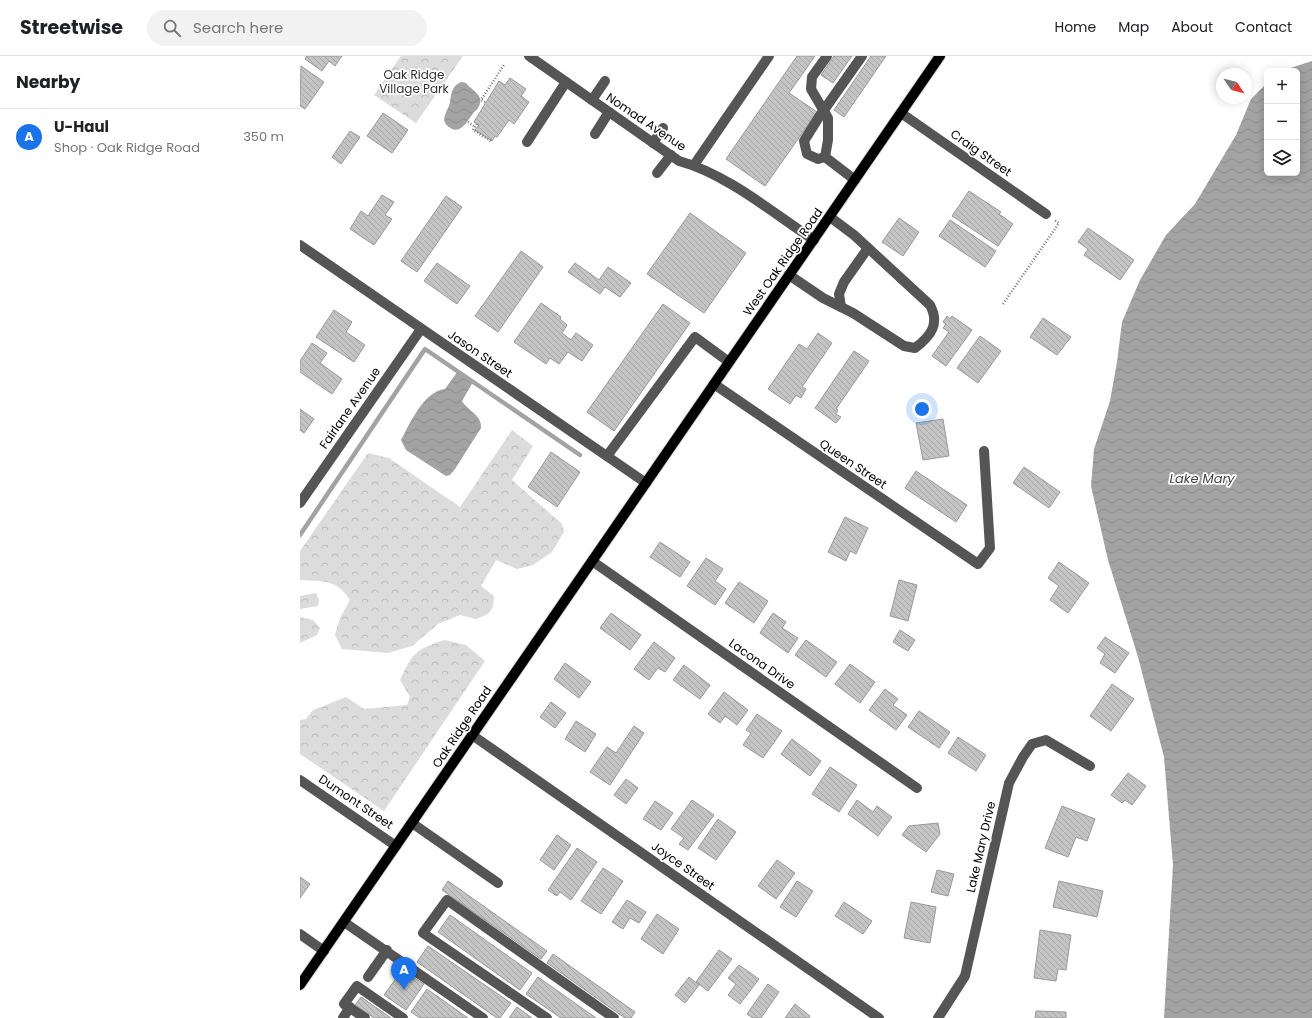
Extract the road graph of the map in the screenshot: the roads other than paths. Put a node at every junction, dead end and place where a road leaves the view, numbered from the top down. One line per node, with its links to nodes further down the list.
1 (769, 56): 18 (street)
2 (827, 56): 9 (street)
3 (862, 56): 9 (street)
4 (940, 56): 11 (main road, West Oak Ridge Road)
5 (530, 57): 7 (street, Nomad Avenue)
6 (604, 81): 8 (street)
7 (566, 82): 8 (street, Nomad Avenue); 14 (street)
8 (592, 100): 10 (street, Nomad Avenue)
9 (824, 111): 17 (street); 17 (street)
10 (609, 112): 13 (street); 15 (street, Nomad Avenue)
11 (901, 113): 20 (main road, West Oak Ridge Road); 21 (street, Craig Street)
12 (663, 128): 15 (street)
13 (595, 134)
14 (527, 142)
15 (653, 143): 16 (street, Nomad Avenue)
16 (671, 155): 18 (street, Nomad Avenue); 19 (street)
17 (825, 158): 20 (street)
18 (694, 165): 23 (street, Nomad Avenue)
19 (657, 173)
20 (855, 180): 22 (main road, West Oak Ridge Road)
21 (1046, 214)
22 (830, 217): 23 (main road, West Oak Ridge Road); 25 (street)
23 (814, 240): 26 (main road, West Oak Ridge Road)
24 (300, 245): 28 (street, Jason Street)
25 (868, 248): 27 (street); 27 (street)
26 (789, 275): 27 (street); 29 (main road, West Oak Ridge Road)
27 (841, 307)
28 (421, 329): 32 (street, Jason Street); 34 (street, Fairlane Avenue)
29 (729, 362): 30 (main road, West Oak Ridge Road); 32 (street)
30 (714, 384): 31 (street, Queen Street); 33 (main road, West Oak Ridge Road)
31 (984, 451)
32 (607, 456): 33 (street, Jason Street)
33 (646, 483): 35 (main road, Oak Ridge Road)
34 (300, 502)
35 (592, 561): 36 (main road, Oak Ridge Road); 39 (street, Lacona Drive)
36 (472, 735): 40 (main road, Oak Ridge Road); 56 (street, Joyce Street)
37 (1090, 766): 57 (street, Lake Mary Drive)
38 (300, 780): 41 (street, Dumont Street)
39 (917, 788)
40 (412, 823): 41 (main road, Oak Ridge Road); 42 (street)
41 (396, 846): 43 (main road, Oak Ridge Road)
42 (498, 883)
43 (344, 922): 45 (street); 46 (main road, Oak Ridge Road)
44 (300, 934): 46 (street)
45 (387, 950): 47 (street); 53 (street)
46 (324, 951): 48 (main road, Oak Ridge Road)
47 (368, 977)
48 (300, 985)
49 (350, 1007): 50 (street); 51 (street); 52 (street)
50 (343, 1018)
51 (365, 1018)
52 (403, 1018)
53 (483, 1018)
54 (547, 1018): 55 (street)
55 (614, 1018)
56 (879, 1018)
57 (938, 1018)

